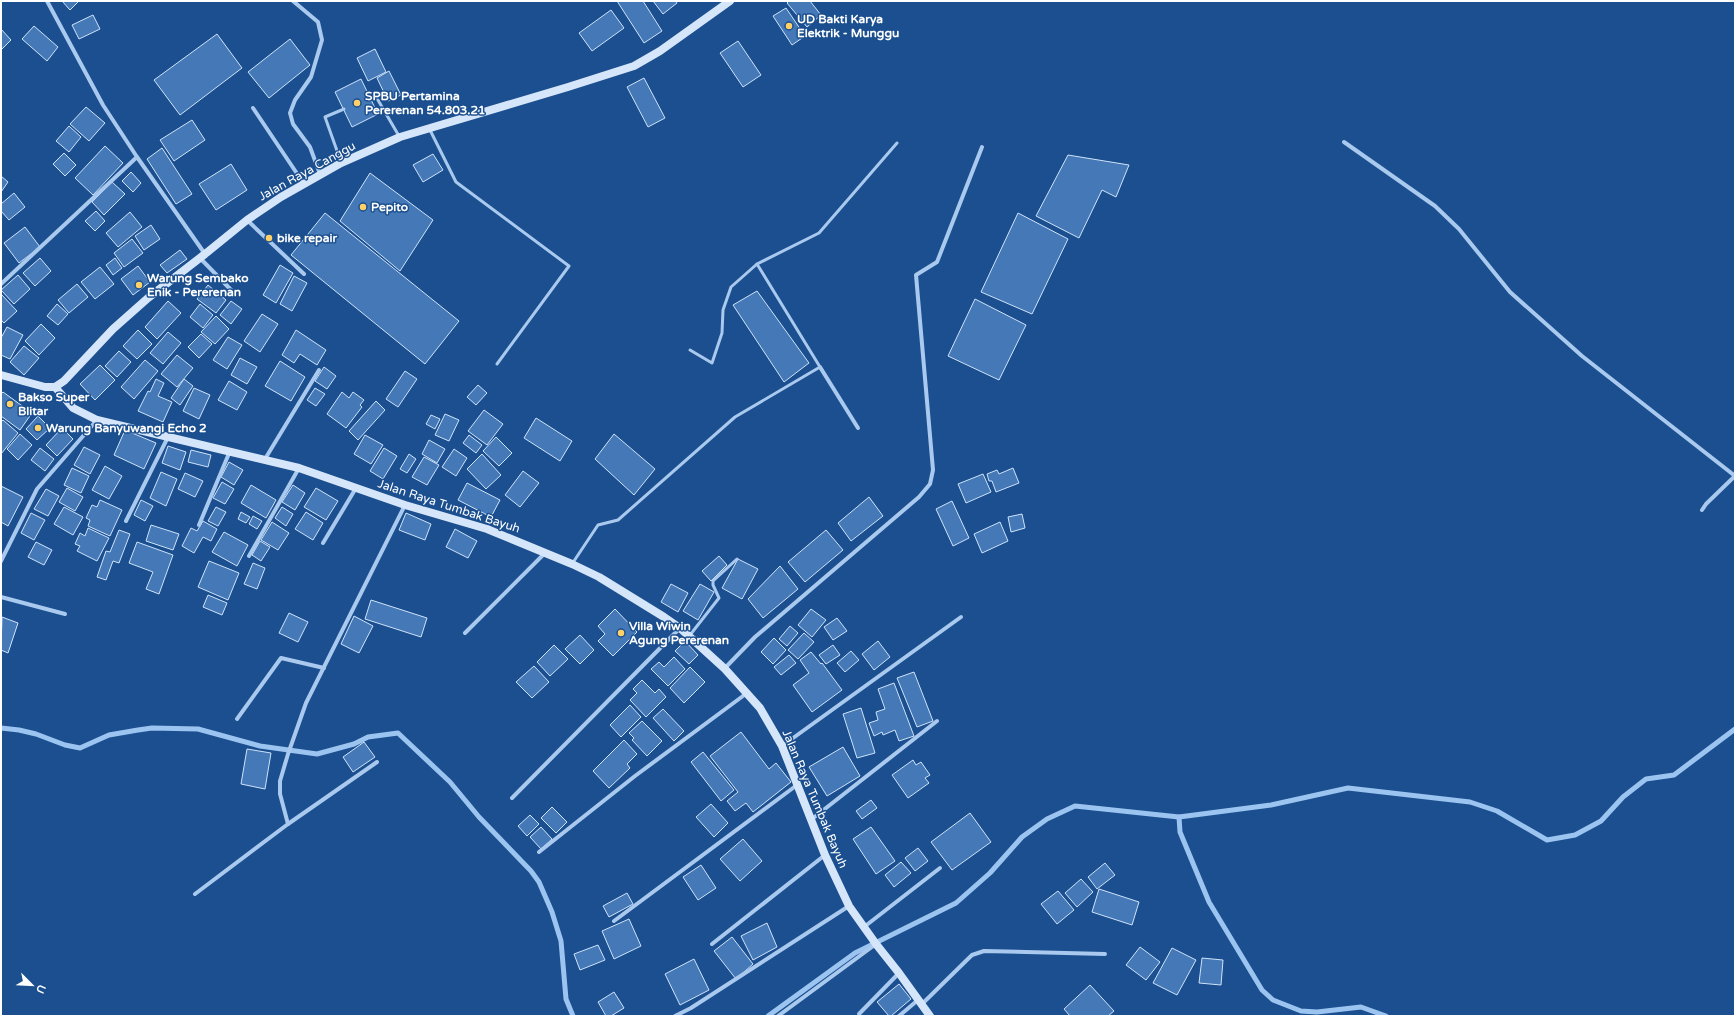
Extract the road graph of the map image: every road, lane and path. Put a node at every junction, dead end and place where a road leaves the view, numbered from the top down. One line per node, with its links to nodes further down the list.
1 (47, 1): 12 (street)
2 (293, 1): 14 (street)
3 (730, 1): 7 (street, Jalan Raya Canggu)
4 (370, 97): 8 (lane)
5 (253, 108): 15 (street)
6 (344, 109): 13 (lane)
7 (429, 128): 8 (street, Jalan Raya Canggu); 23 (lane)
8 (400, 137): 13 (street, Jalan Raya Canggu)
9 (1344, 142): 34 (street)
10 (897, 143): 18 (lane)
11 (982, 147): 53 (street)
12 (137, 157): 17 (street); 20 (street)
13 (341, 163): 14 (street, Jalan Raya Canggu)
14 (320, 175): 15 (street, Jalan Raya Canggu)
15 (304, 184): 16 (street, Jalan Raya Canggu)
16 (247, 220): 17 (street, Jalan Raya Canggu); 19 (street)
17 (203, 256): 21 (street); 27 (street, Jalan Raya Canggu)
18 (757, 264): 22 (lane); 24 (lane)
19 (304, 274)
20 (1, 284)
21 (234, 294)
22 (690, 350)
23 (497, 364)
24 (820, 367): 29 (street); 45 (lane)
25 (319, 370): 32 (street)
26 (1, 375): 27 (street)
27 (55, 387): 28 (street, Jalan Raya Tumbak Bayuh)
28 (97, 420): 30 (street, Jalan Raya Tumbak Bayuh); 44 (street)
29 (858, 428)
30 (169, 437): 31 (street, Jalan Raya Tumbak Bayuh); 38 (street)
31 (230, 451): 32 (street, Jalan Raya Tumbak Bayuh); 39 (street)
32 (265, 460): 33 (street, Jalan Raya Tumbak Bayuh)
33 (299, 468): 35 (street, Jalan Raya Tumbak Bayuh); 42 (street)
34 (1735, 476): 37 (street)
35 (356, 488): 36 (street, Jalan Raya Tumbak Bayuh); 40 (street)
36 (405, 505): 41 (street, Jalan Raya Tumbak Bayuh); 52 (street)
37 (1702, 510)
38 (126, 521)
39 (199, 525)
40 (323, 543)
41 (546, 553): 45 (street, Jalan Raya Tumbak Bayuh); 50 (street)
42 (249, 556)
43 (737, 558): 51 (lane)
44 (2, 559)
45 (572, 564): 49 (street, Jalan Raya Tumbak Bayuh)
46 (1, 597): 47 (street)
47 (65, 614)
48 (961, 617): 57 (street)
49 (680, 628): 51 (street, Jalan Raya Tumbak Bayuh); 60 (street)
50 (465, 633)
51 (689, 637): 53 (street, Jalan Raya Tumbak Bayuh)
52 (324, 668): 55 (street); 62 (street)
53 (725, 669): 54 (street, Jalan Raya Tumbak Bayuh)
54 (747, 693): 57 (street, Jalan Raya Tumbak Bayuh); 63 (street)
55 (237, 719)
56 (937, 721): 61 (street)
57 (782, 746): 59 (street, Jalan Raya Tumbak Bayuh)
58 (377, 762): 62 (street)
59 (797, 784): 61 (street, Jalan Raya Tumbak Bayuh); 68 (street)
60 (512, 798)
61 (812, 820): 64 (street, Jalan Raya Tumbak Bayuh)
62 (288, 824): 66 (street)
63 (539, 852)
64 (825, 855): 67 (street, Jalan Raya Tumbak Bayuh); 70 (street)
65 (940, 868): 69 (street)
66 (195, 894)
67 (849, 906): 69 (street, Jalan Raya Tumbak Bayuh); 76 (street)
68 (614, 922)
69 (866, 931): 71 (street, Jalan Raya Tumbak Bayuh)
70 (712, 944)
71 (876, 944): 73 (street, Jalan Raya Tumbak Bayuh); 77 (street)
72 (1106, 954): 74 (street)
73 (899, 973): 74 (street, Jalan Raya Tumbak Bayuh); 75 (street)
74 (920, 1002): 78 (street); 79 (street, Jalan Raya Tumbak Bayuh)
75 (859, 1014)
76 (675, 1016)
77 (778, 1016)
78 (898, 1016)
79 (930, 1016)

